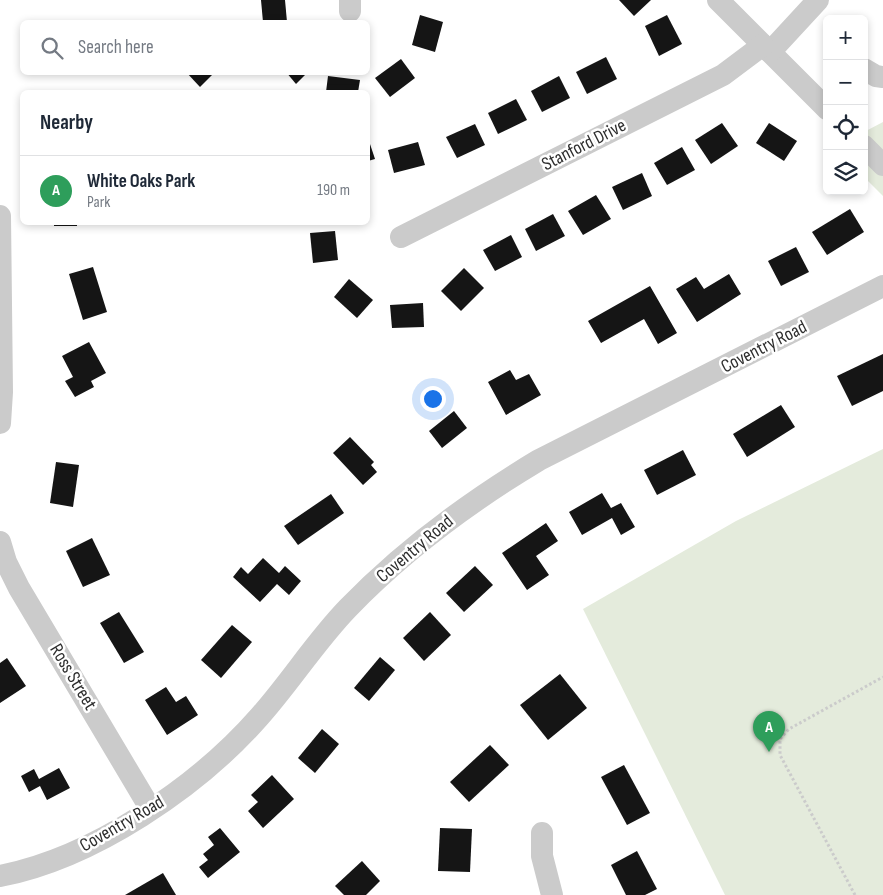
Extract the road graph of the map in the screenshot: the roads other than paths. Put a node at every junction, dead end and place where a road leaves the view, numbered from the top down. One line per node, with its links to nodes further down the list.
1 (718, 0): 3 (street)
2 (818, 0): 3 (street, Stanford Drive)
3 (766, 48): 6 (street); 10 (street, Stanford Drive)
4 (868, 71): 5 (street)
5 (883, 77)
6 (823, 105)
7 (868, 150): 8 (street)
8 (883, 165)
9 (0, 216): 12 (street)
10 (401, 237)
11 (883, 286): 14 (street, Coventry Road)
12 (0, 423)
13 (0, 542): 14 (street, Ross Street)
14 (150, 808): 16 (street, Coventry Road)
15 (542, 833): 17 (street)
16 (0, 876)
17 (552, 895)

